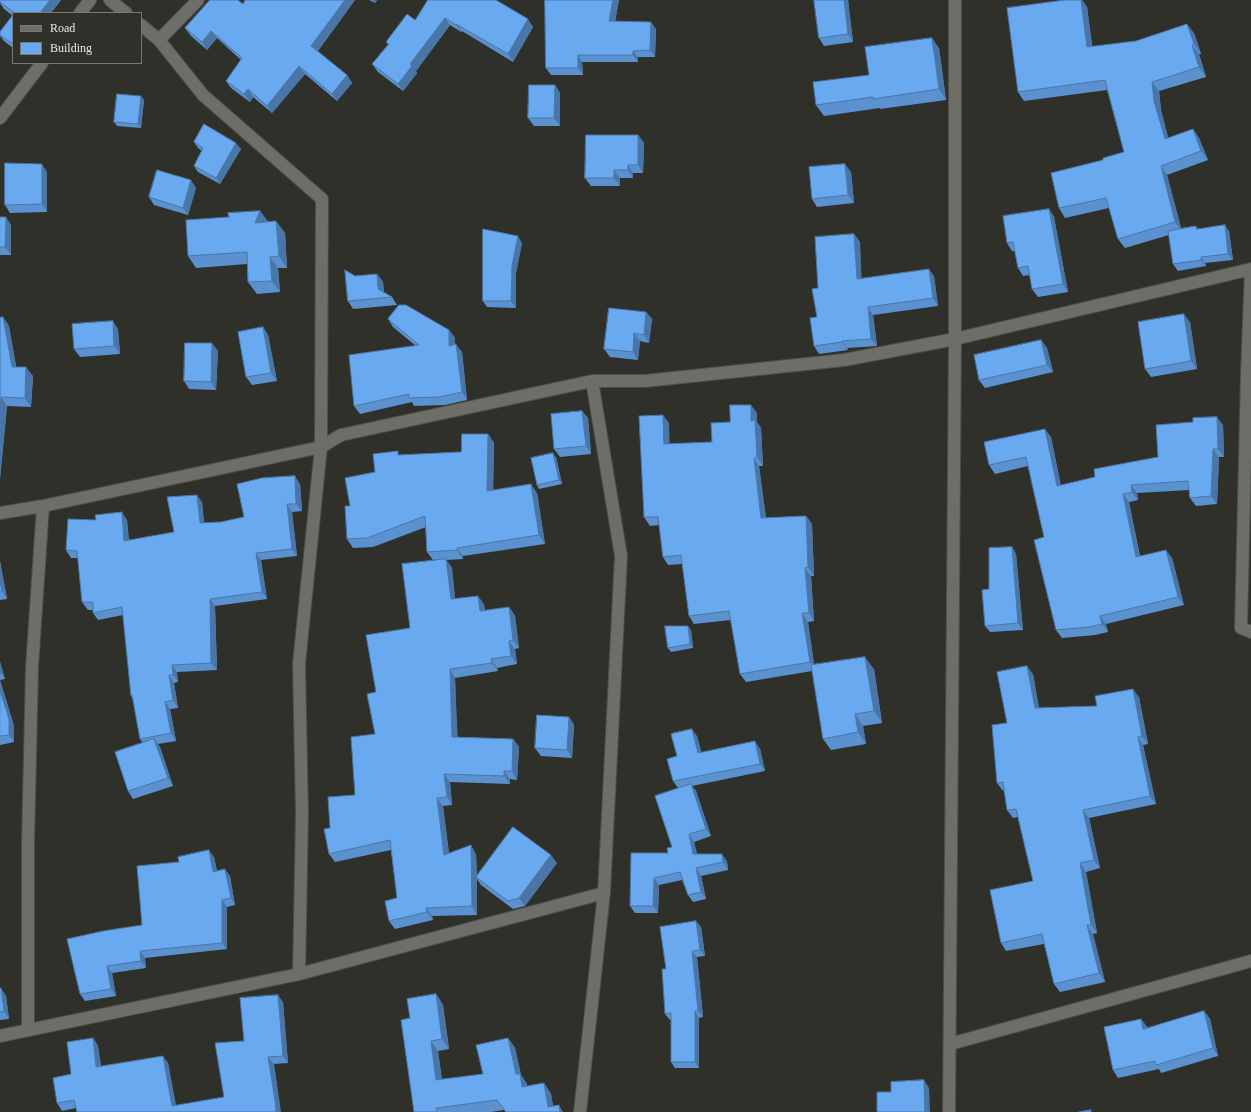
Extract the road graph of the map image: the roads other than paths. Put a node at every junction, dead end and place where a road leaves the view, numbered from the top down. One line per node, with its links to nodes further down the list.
1 (90, 0): 5 (street)
2 (110, 0): 6 (street)
3 (198, 0): 8 (street)
4 (955, 0): 12 (street)
5 (81, 12)
6 (125, 12)
7 (142, 26): 8 (street)
8 (159, 40): 14 (street)
9 (41, 64): 10 (street)
10 (0, 118)
11 (1251, 269): 12 (street); 17 (street)
12 (955, 339): 13 (street); 23 (street)
13 (592, 381): 14 (street); 18 (street)
14 (321, 447): 15 (street); 20 (street)
15 (43, 506): 16 (street); 21 (street)
16 (0, 513)
17 (1251, 632)
18 (604, 893): 20 (street); 24 (street)
19 (1251, 961): 23 (street)
20 (299, 974): 21 (street)
21 (28, 1029): 22 (street)
22 (0, 1036)
23 (950, 1044): 25 (street)
24 (580, 1112)
25 (949, 1112)

